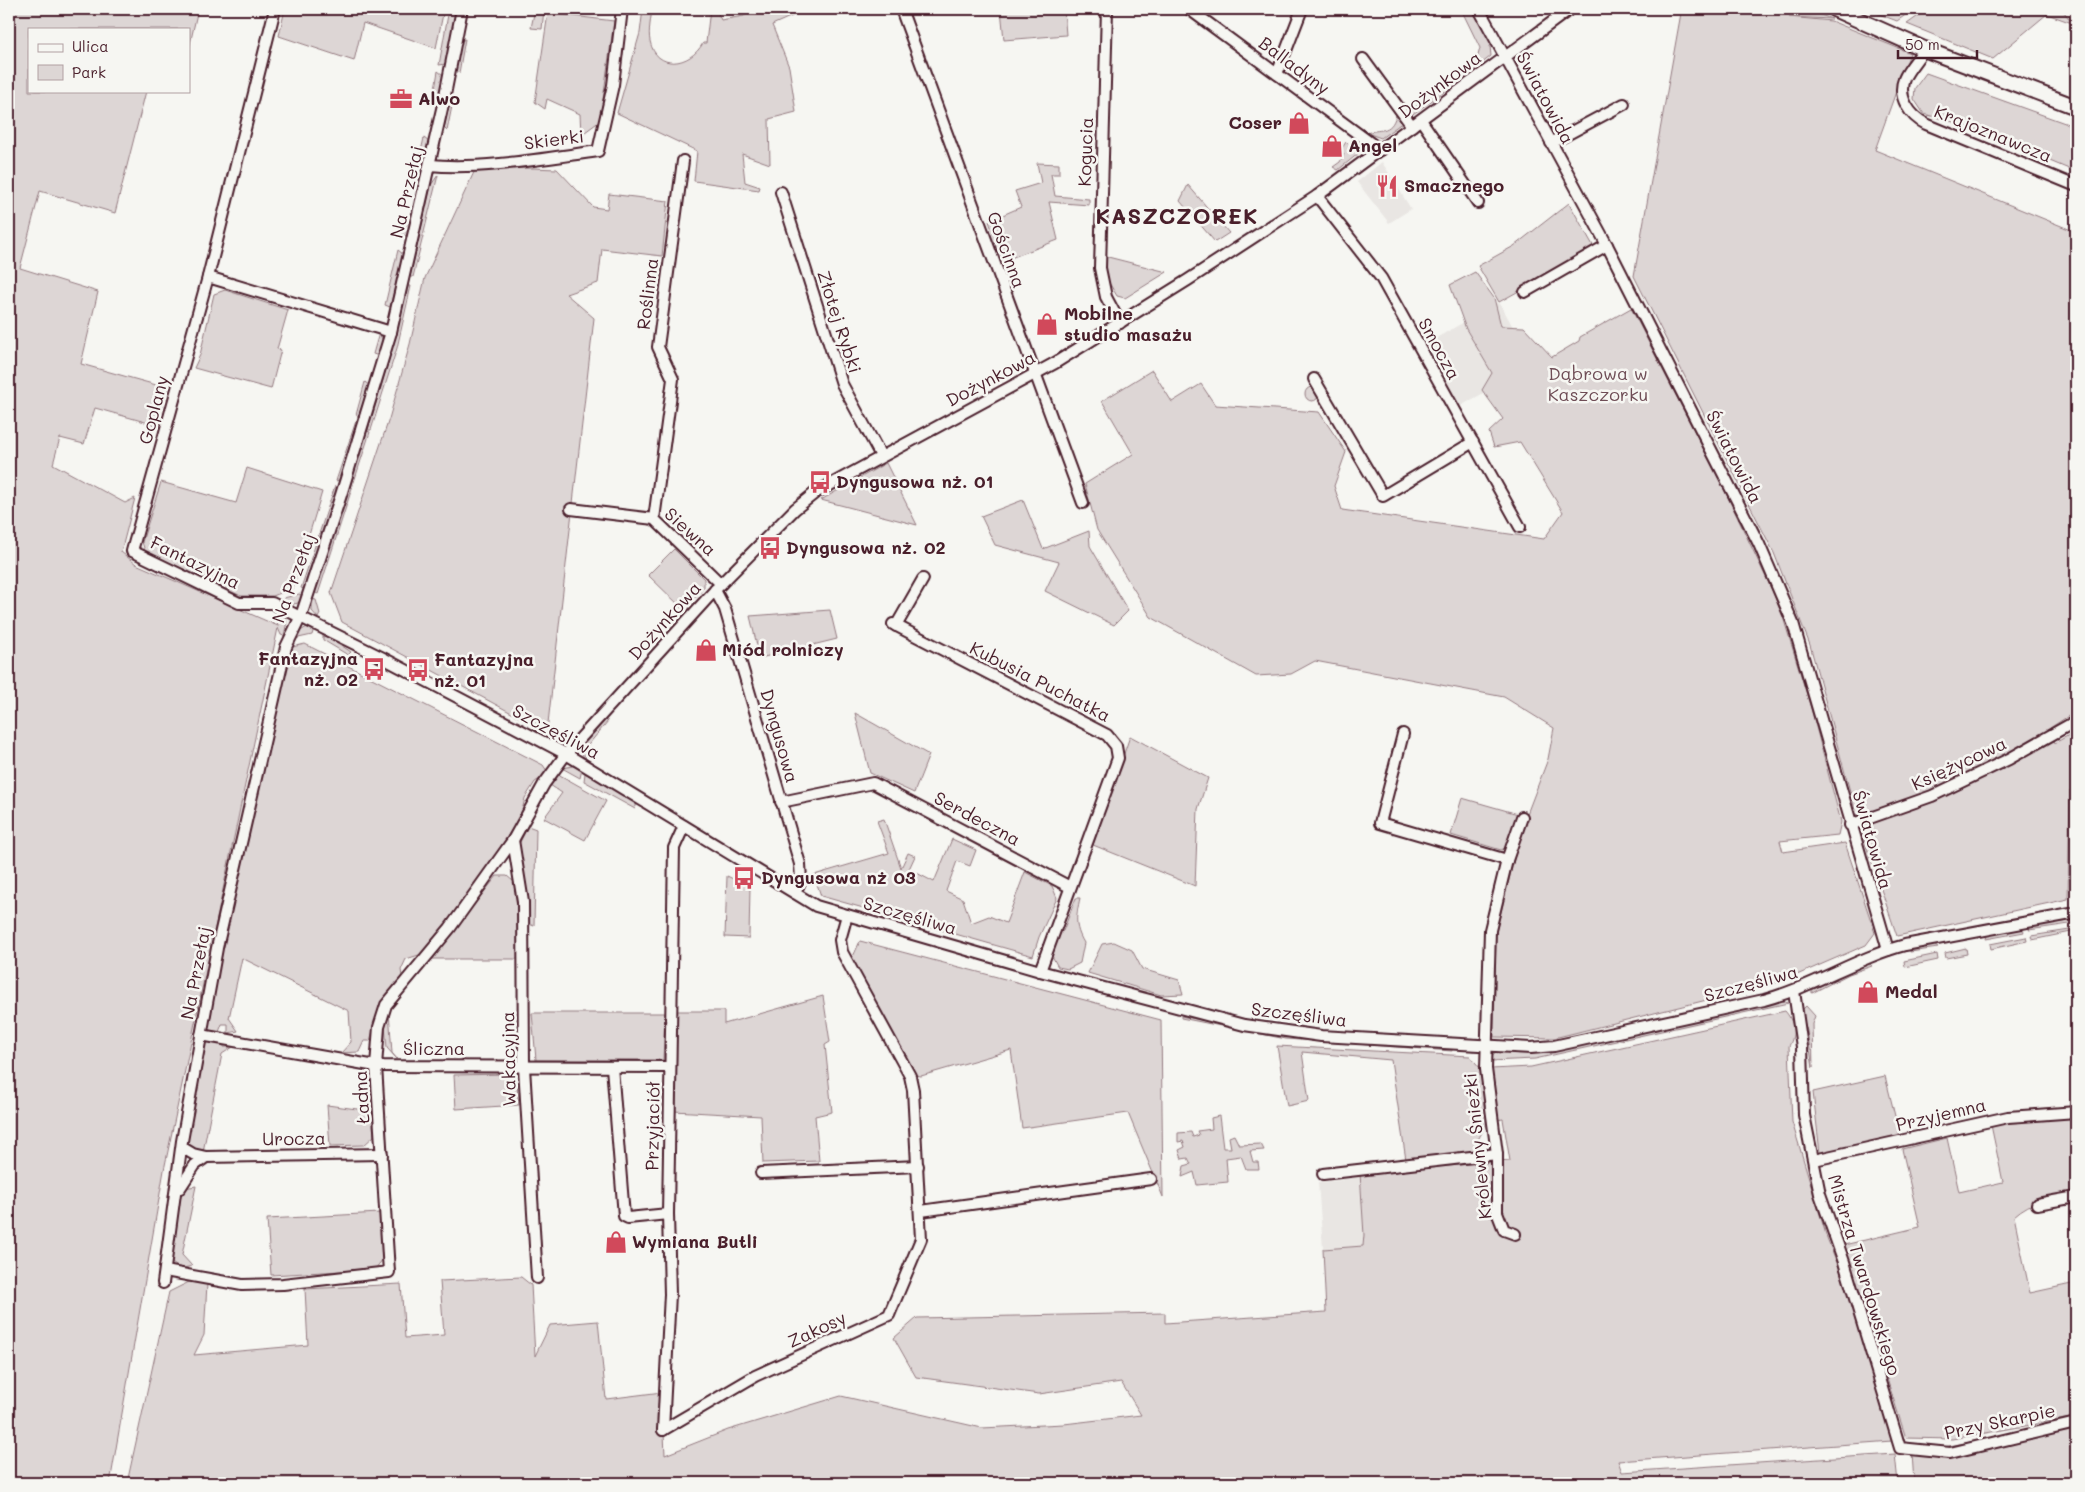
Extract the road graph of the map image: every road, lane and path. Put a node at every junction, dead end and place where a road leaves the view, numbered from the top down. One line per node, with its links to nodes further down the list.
1 (275, 9): 28 (street, Goplany)
2 (462, 9): 22 (street, Na Przełaj)
3 (622, 9): 22 (street, Skierki)
4 (901, 9): 32 (street, Gościnna)
5 (1107, 9): 30 (street, Kogucia)
6 (1189, 9): 14 (street, Balladyny)
7 (1302, 9): 14 (street)
8 (1479, 9): 12 (street, Światowida)
9 (1570, 9): 12 (street, Dożynkowa)
10 (1834, 9): 11 (main road)
11 (1924, 49): 16 (main road); 23 (street, Krajoznawcza)
12 (1504, 57): 17 (street, Dożynkowa); 19 (street, Światowida)
13 (1363, 59): 18 (street)
14 (1277, 74): 20 (street, Balladyny)
15 (1624, 104): 19 (street)
16 (2076, 107)
17 (1421, 120): 18 (street, Dożynkowa); 26 (street)
18 (1412, 126): 20 (street, Dożynkowa)
19 (1551, 143): 27 (street, Światowida)
20 (1380, 150): 25 (street, Dożynkowa)
21 (683, 160): 38 (street, Roślinna)
22 (430, 165): 31 (street, Na Przełaj)
23 (2076, 186)
24 (781, 192): 35 (street, Złotej Rybki)
25 (1316, 196): 30 (street, Dożynkowa); 34 (street, Smocza)
26 (1478, 203)
27 (1607, 245): 29 (street); 49 (street, Światowida)
28 (208, 277): 31 (street); 40 (street, Goplany)
29 (1525, 292)
30 (1120, 323): 32 (street, Dożynkowa)
31 (391, 332): 43 (street, Na Przełaj)
32 (1034, 374): 35 (street, Dożynkowa); 36 (street, Gościnna)
33 (1314, 379): 34 (street)
34 (1473, 442): 39 (street, Smocza)
35 (881, 456): 42 (street, Dożynkowa)
36 (1083, 503)
37 (571, 509): 38 (street, Siewna)
38 (654, 519): 42 (street, Siewna)
39 (1520, 527)
40 (132, 551): 43 (street, Fantazyjna)
41 (923, 579): 53 (street, Kubusia Puchatka)
42 (718, 587): 46 (street, Dożynkowa); 47 (street, Dyngusowa)
43 (301, 616): 46 (street, Szczęśliwa); 60 (street, Na Przełaj)
44 (2076, 722): 49 (street, Księżycowa)
45 (1403, 734): 52 (street)
46 (566, 754): 50 (street, Szczęśliwa); 51 (street, Ładna)
47 (781, 802): 53 (street, Serdeczna); 54 (street, Dyngusowa)
48 (1522, 816): 52 (street)
49 (1850, 825): 57 (street, Światowida)
50 (684, 826): 54 (street, Szczęśliwa); 65 (street, Przyjaciół)
51 (512, 840): 62 (street, Ładna); 63 (street, Wakacyjna)
52 (1508, 860): 61 (street)
53 (1070, 887): 58 (street)
54 (795, 893): 56 (street, Szczęśliwa)
55 (2076, 913): 57 (street, Szczęśliwa)
56 (847, 915): 58 (street, Szczęśliwa); 72 (street, Zakosy)
57 (1888, 950): 59 (street, Szczęśliwa)
58 (1040, 971): 61 (street, Szczęśliwa)
59 (1794, 992): 61 (street, Szczęśliwa); 71 (street, Mistrza Twardowskiego)
60 (200, 1035): 62 (street, Śliczna); 67 (street, Na Przełaj)
61 (1486, 1046): 69 (street, Królewny Śnieżki)
62 (376, 1066): 63 (street, Śliczna); 68 (street, Ładna)
63 (524, 1067): 64 (street, Śliczna); 83 (street, Wakacyjna)
64 (612, 1067): 65 (street, Śliczna); 80 (street)
65 (670, 1067): 80 (street, Przyjaciół)
66 (2076, 1112): 71 (street, Przyjemna)
67 (183, 1148): 70 (street, Urocza); 76 (street, Na Przełaj)
68 (382, 1154): 70 (street, Urocza); 82 (street, Ładna)
69 (1497, 1154): 74 (street); 81 (street, Królewny Śnieżki)
70 (206, 1157): 76 (street)
71 (1814, 1160): 87 (street, Mistrza Twardowskiego)
72 (918, 1166): 73 (street); 79 (street, Zakosy)
73 (761, 1173)
74 (1323, 1174)
75 (1151, 1179): 79 (street)
76 (176, 1196): 82 (street, Na Przełaj)
77 (2076, 1197): 78 (street)
78 (2037, 1204)
79 (921, 1211): 86 (street, Zakosy)
80 (668, 1214): 86 (street, Przyjaciół)
81 (1516, 1234)
82 (165, 1271): 84 (street, Na Przełaj)
83 (537, 1278)
84 (163, 1283)
85 (2076, 1422): 87 (street, Przy Skarpie)
86 (663, 1430)
87 (1900, 1448)

